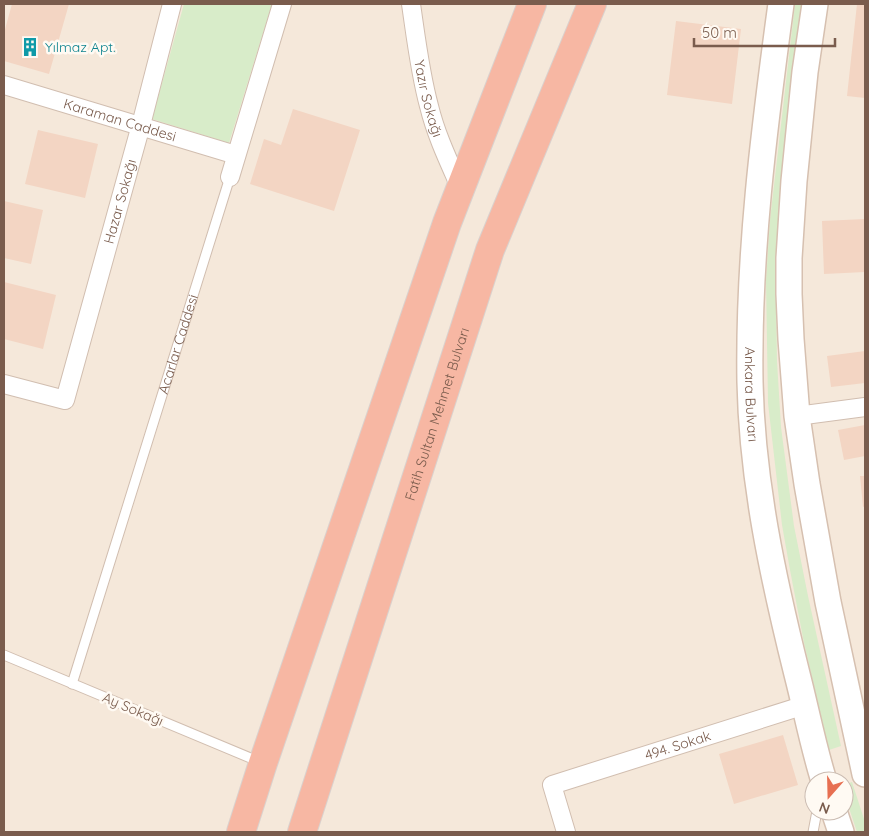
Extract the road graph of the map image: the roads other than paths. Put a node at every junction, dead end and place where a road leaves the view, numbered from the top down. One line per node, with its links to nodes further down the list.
1 (172, 4): 9 (street, Hazar Sokağı)
2 (282, 4): 10 (street, Acarlar Caddesi)
3 (411, 4): 12 (street, Yazır Sokağı)
4 (532, 4): 12 (highway)
5 (592, 4): 23 (highway, Fatih Sultan Mehmet Bulvarı)
6 (781, 4): 18 (main road, Ankara Bulvarı)
7 (815, 4): 15 (main road)
8 (4, 85): 9 (street, Karaman Caddesi)
9 (140, 125): 10 (street, Karaman Caddesi); 13 (street, Hazar Sokağı)
10 (236, 154): 11 (street, Acarlar Caddesi)
11 (230, 177): 17 (lane, Acarlar Caddesi)
12 (461, 189): 19 (highway)
13 (4, 384)
14 (865, 407): 15 (street)
15 (797, 416): 20 (main road)
16 (4, 656): 17 (lane, Ay Sokağı)
17 (72, 684): 19 (lane, Ay Sokağı)
18 (805, 704): 21 (main road, Ankara Bulvarı); 24 (street, 494. Sokak)
19 (263, 763): 22 (highway)
20 (864, 768)
21 (821, 771)
22 (241, 832)
23 (302, 832)
24 (566, 832)

